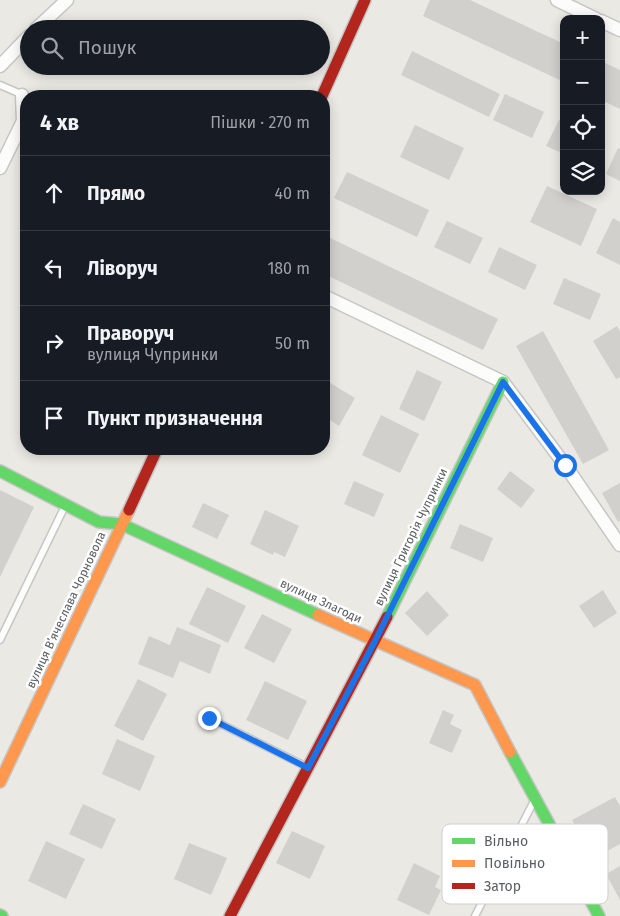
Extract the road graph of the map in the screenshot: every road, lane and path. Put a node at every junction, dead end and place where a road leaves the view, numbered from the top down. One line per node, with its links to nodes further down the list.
1 (67, 0): 5 (street)
2 (365, 0): 11 (street)
3 (558, 0): 4 (street)
4 (588, 15)
5 (46, 20)
6 (605, 23): 7 (street)
7 (620, 30)
8 (20, 45): 9 (street)
9 (0, 66)
10 (0, 85): 12 (lane)
11 (325, 90)
12 (20, 94)
13 (20, 127): 14 (street)
14 (0, 168)
15 (330, 299): 16 (street)
16 (503, 382): 21 (street); 23 (street, вулиця Григорія Чупринки)
17 (154, 455): 20 (street, вулиця Вʼячеслава Чорновола)
18 (0, 471): 19 (street, вулиця Злагоди)
19 (66, 505): 20 (street, вулиця Злагоди); 22 (lane)
20 (121, 524): 23 (street, вулиця Злагоди); 26 (street, вулиця Вʼячеслава Чорновола)
21 (620, 545)
22 (0, 640)
23 (375, 641): 25 (street, вулиця Григорія Чупринки); 27 (street, вулиця Злагоди)
24 (209, 718): 25 (lane)
25 (308, 768): 32 (street, вулиця Григорія Чупринки)
26 (0, 782)
27 (535, 799): 28 (lane); 29 (street, вулиця Злагоди)
28 (522, 824)
29 (549, 824)
30 (481, 904): 33 (lane)
31 (592, 904): 34 (street, вулиця Злагоди)
32 (230, 916)
33 (475, 916)
34 (599, 916)

